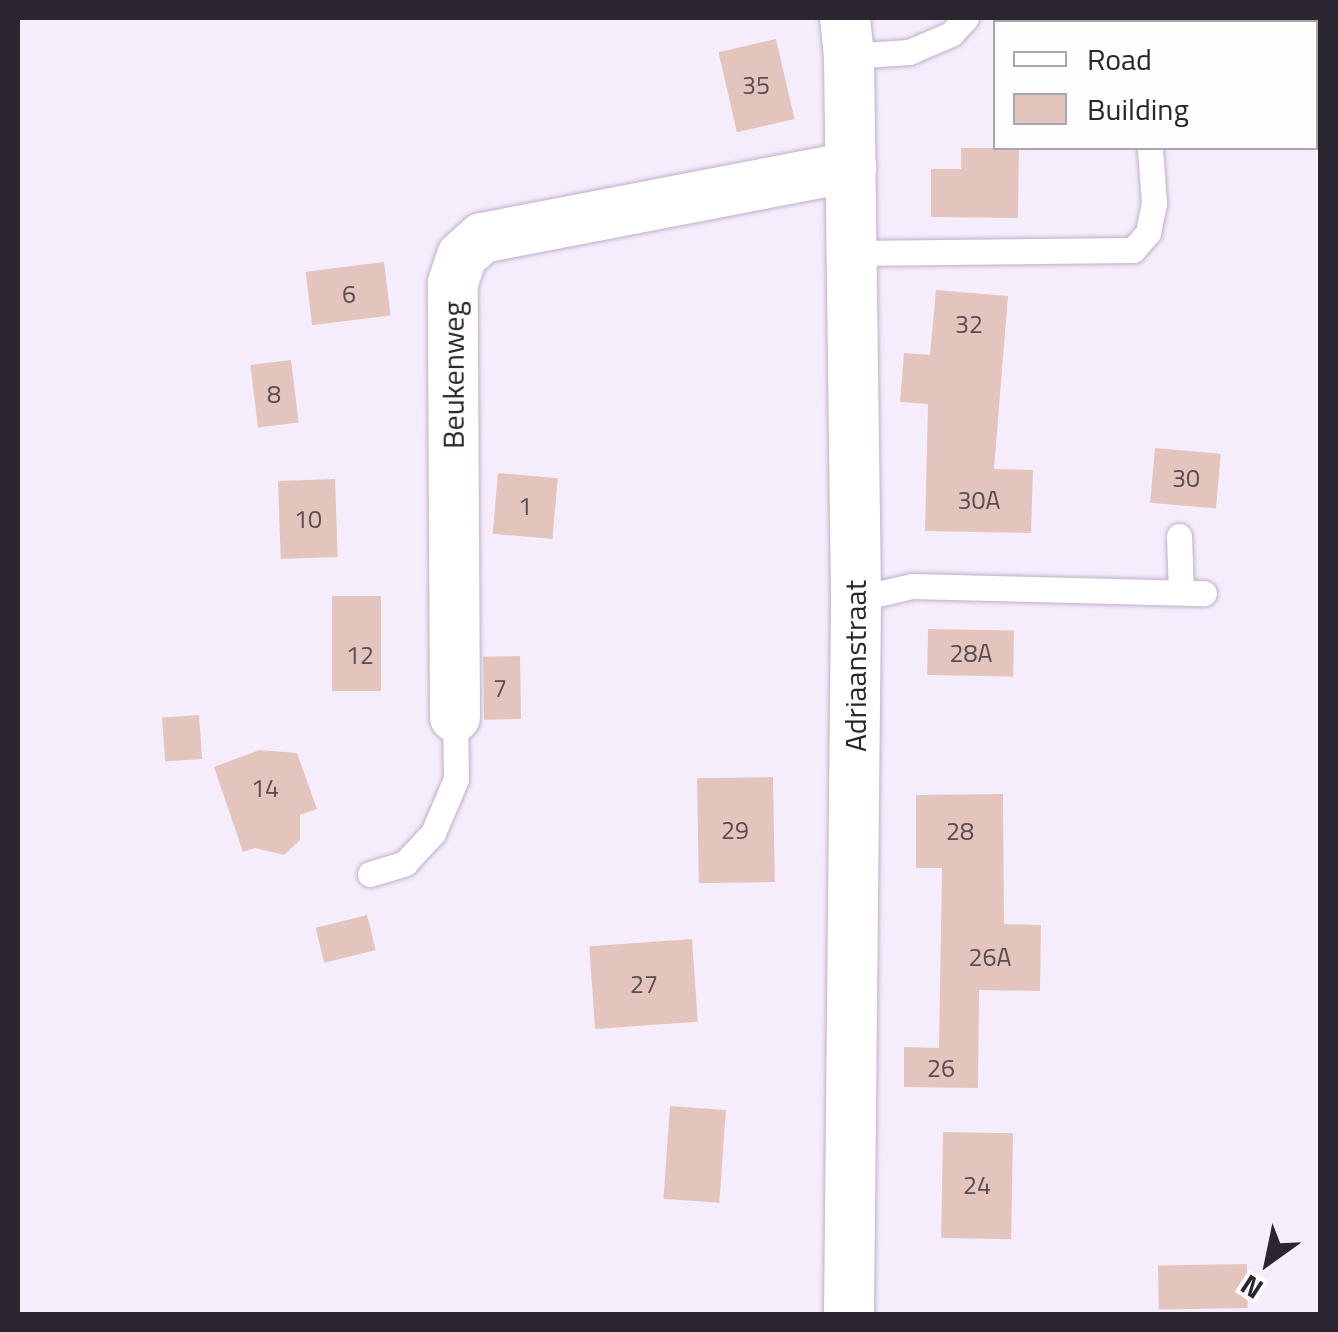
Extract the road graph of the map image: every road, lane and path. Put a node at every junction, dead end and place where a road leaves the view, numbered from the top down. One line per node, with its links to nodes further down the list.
1 (966, 18): 2 (lane)
2 (847, 37): 4 (street, Adriaanstraat)
3 (1150, 150): 5 (lane)
4 (851, 167): 5 (street, Adriaanstraat); 8 (street, Beukenweg)
5 (852, 254): 7 (street, Adriaanstraat)
6 (1179, 536): 7 (lane)
7 (856, 599): 10 (street, Adriaanstraat)
8 (455, 717): 9 (lane)
9 (370, 874)
10 (850, 1314)

